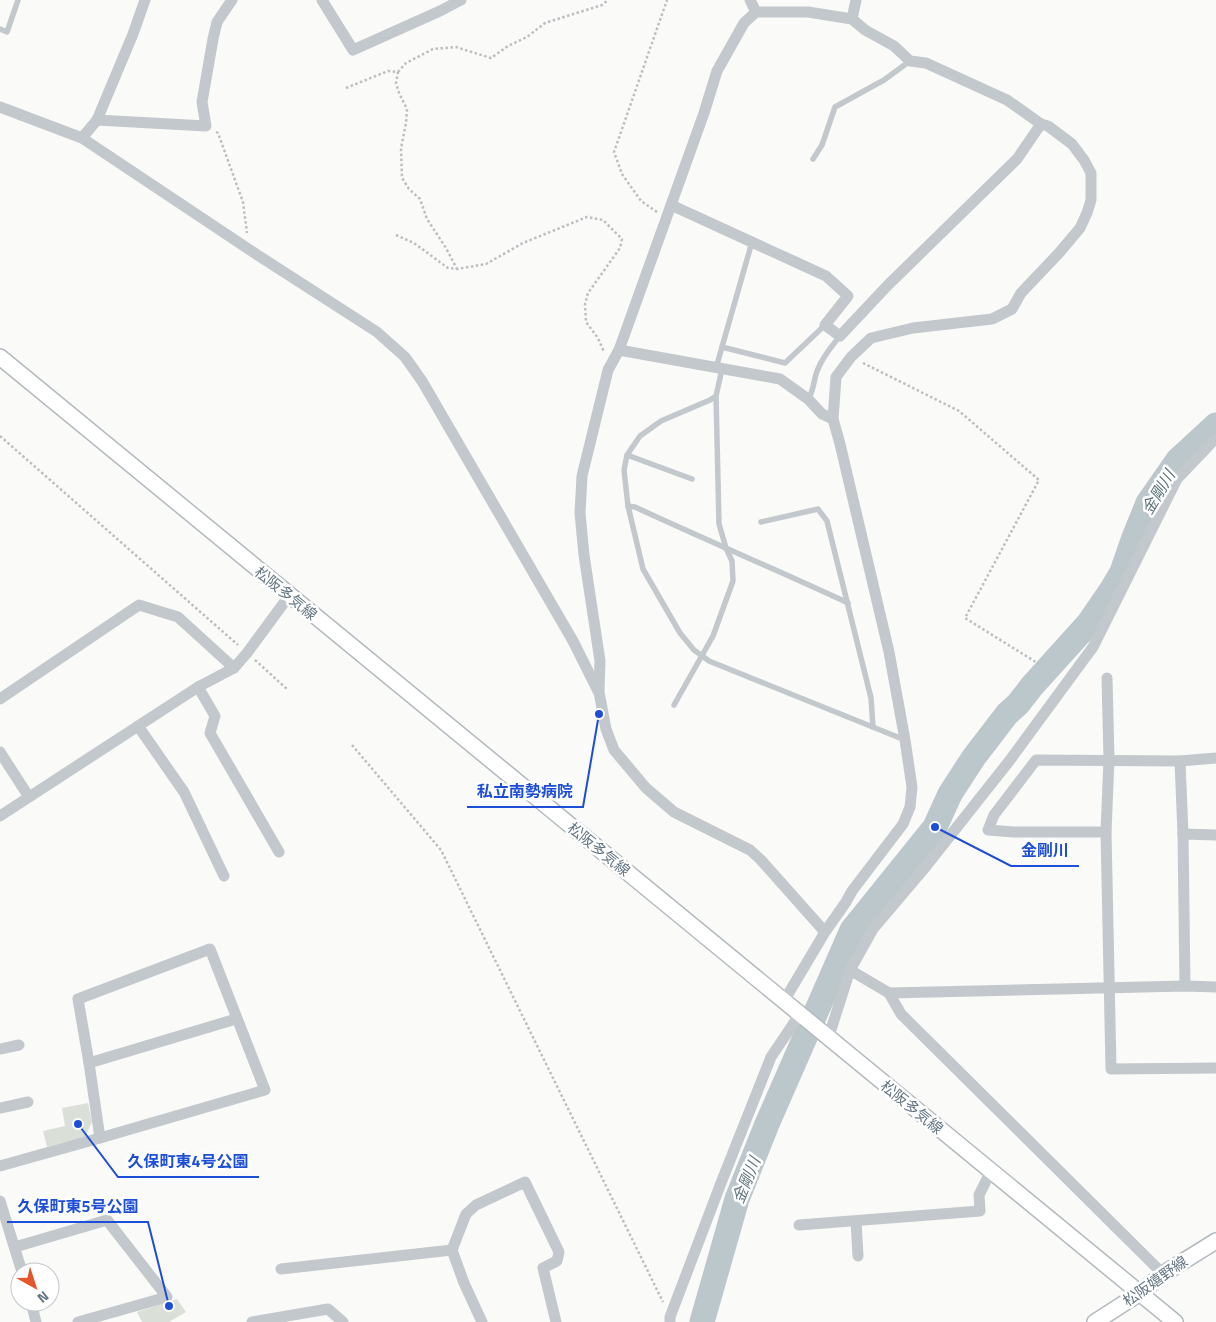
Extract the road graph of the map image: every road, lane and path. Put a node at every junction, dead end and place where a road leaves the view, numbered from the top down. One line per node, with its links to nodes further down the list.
1 (18, 0): 12 (lane)
2 (145, 0): 17 (street)
3 (232, 0): 19 (street)
4 (322, 0): 5 (street)
5 (461, 0)
6 (608, 0): 14 (path)
7 (667, 0): 23 (path)
8 (750, 0): 10 (street)
9 (856, 0): 11 (street)
10 (756, 12): 11 (street); 22 (street)
11 (852, 19): 13 (street)
12 (0, 29)
13 (910, 61): 18 (street); 21 (lane)
14 (398, 72): 15 (path); 27 (path)
15 (346, 88)
16 (0, 107): 20 (street)
17 (97, 120): 19 (street); 20 (street)
18 (1041, 124): 29 (street); 33 (street)
19 (206, 126): 26 (path)
20 (82, 138): 26 (street)
21 (813, 158)
22 (671, 205): 23 (street); 25 (street)
23 (666, 218): 31 (street)
24 (396, 235): 27 (path)
25 (752, 242): 28 (street); 30 (lane)
26 (249, 249): 55 (street)
27 (457, 269): 35 (path)
28 (825, 324): 29 (street); 30 (lane)
29 (840, 336): 37 (lane)
30 (722, 348): 34 (lane)
31 (618, 350): 34 (street); 35 (street)
32 (0, 357): 46 (main road, 松阪多気線)
33 (851, 357): 38 (street); 50 (path)
34 (720, 368): 36 (lane); 37 (street)
35 (608, 370): 55 (street)
36 (716, 396): 41 (lane); 45 (lane)
37 (808, 399): 38 (street)
38 (833, 419): 60 (street)
39 (0, 436): 48 (path)
40 (1216, 438): 74 (street)
41 (627, 455): 42 (lane); 43 (lane)
42 (692, 479)
43 (628, 506): 45 (lane); 49 (lane)
44 (760, 522): 47 (lane)
45 (726, 548): 47 (lane); 49 (lane)
46 (290, 596): 48 (street); 79 (main road, 松阪多気線)
47 (848, 603): 59 (lane)
48 (247, 653): 51 (street); 54 (path)
49 (702, 656): 57 (lane); 59 (lane)
50 (1039, 664)
51 (234, 668): 53 (street); 56 (street)
52 (1107, 678): 64 (street)
53 (198, 687): 58 (street); 71 (street)
54 (288, 690)
55 (599, 692): 73 (street)
56 (0, 699)
57 (674, 705)
58 (138, 726): 66 (street); 72 (street)
59 (873, 727): 60 (lane)
60 (905, 740): 73 (street)
61 (352, 745): 103 (path)
62 (0, 752): 66 (street)
63 (1216, 758): 65 (street)
64 (1109, 759): 65 (street); 68 (street); 68 (street)
65 (1180, 760): 69 (street)
66 (29, 798): 67 (street)
67 (2, 812)
68 (1106, 832): 77 (street)
69 (1183, 834): 70 (street); 75 (street)
70 (1216, 835)
71 (279, 852)
72 (224, 876)
73 (825, 932): 79 (street)
74 (850, 970): 78 (street); 82 (street)
75 (1185, 986): 76 (street); 77 (street)
76 (1216, 987)
77 (1109, 988): 78 (street); 86 (street)
78 (888, 993): 101 (street)
79 (784, 1001): 80 (main road, 松阪多気線)
80 (802, 1017): 82 (main road, 松阪多気線); 103 (street)
81 (236, 1019): 85 (street); 85 (street); 89 (street)
82 (825, 1036): 91 (main road, 松阪多気線)
83 (19, 1045): 84 (street)
84 (0, 1049)
85 (89, 1063): 89 (street)
86 (1216, 1068)
87 (28, 1102): 88 (street)
88 (0, 1108)
89 (100, 1138): 90 (street)
90 (0, 1166)
91 (991, 1171): 93 (street); 102 (main road, 松阪多気線)
92 (0, 1201): 96 (street)
93 (856, 1221): 94 (street); 98 (street)
94 (799, 1225)
95 (1216, 1241): 101 (main road, 松阪嬉野線)
96 (15, 1246): 99 (street); 104 (street)
97 (452, 1250): 100 (street); 107 (street); 108 (street)
98 (858, 1256)
99 (19, 1262)
100 (281, 1269)
101 (1163, 1274): 102 (main road, 松阪嬉野線)
102 (1140, 1293): 109 (main road, 松阪嬉野線); 110 (main road, 松阪多気線)
103 (670, 1320)
104 (78, 1322)
105 (252, 1322): 106 (street)
106 (343, 1322)
107 (482, 1322)
108 (556, 1322)
109 (1095, 1322)
110 (1175, 1322)

